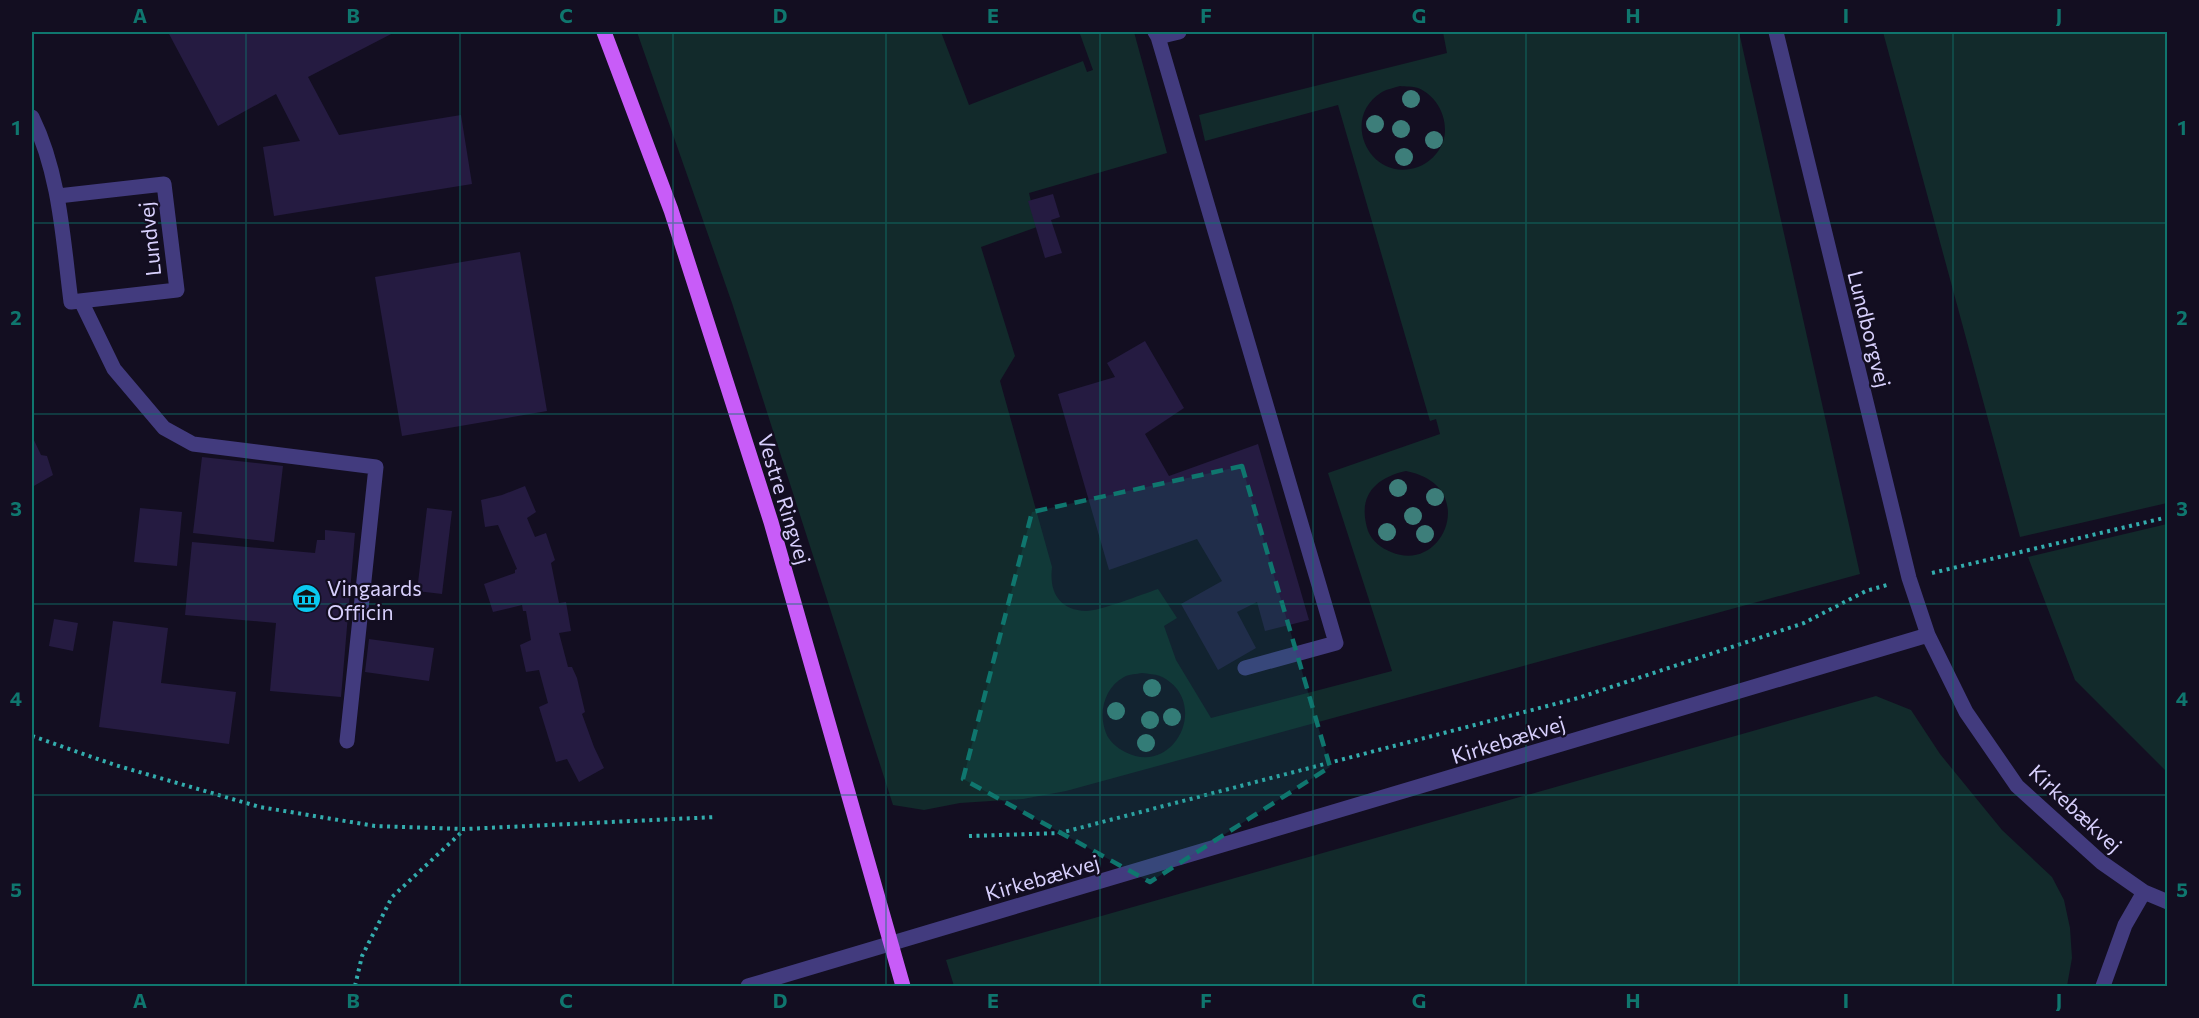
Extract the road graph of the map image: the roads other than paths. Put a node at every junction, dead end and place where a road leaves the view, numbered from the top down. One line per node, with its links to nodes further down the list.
1 (604, 32): 14 (main road, Vestre Ringvej)
2 (1179, 32): 4 (street)
3 (1776, 32): 8 (street, Lundborgvej)
4 (1157, 34): 9 (street)
5 (32, 117): 6 (street)
6 (58, 196): 7 (street); 7 (street, Lundvej)
7 (81, 301): 10 (street)
8 (1929, 635): 11 (street, Kirkebækvej); 13 (street, Kirkebækvej)
9 (1245, 668)
10 (347, 741)
11 (2144, 892): 12 (street, Kirkebækvej); 15 (street)
12 (2168, 902)
13 (748, 987)
14 (903, 987)
15 (2103, 987)

